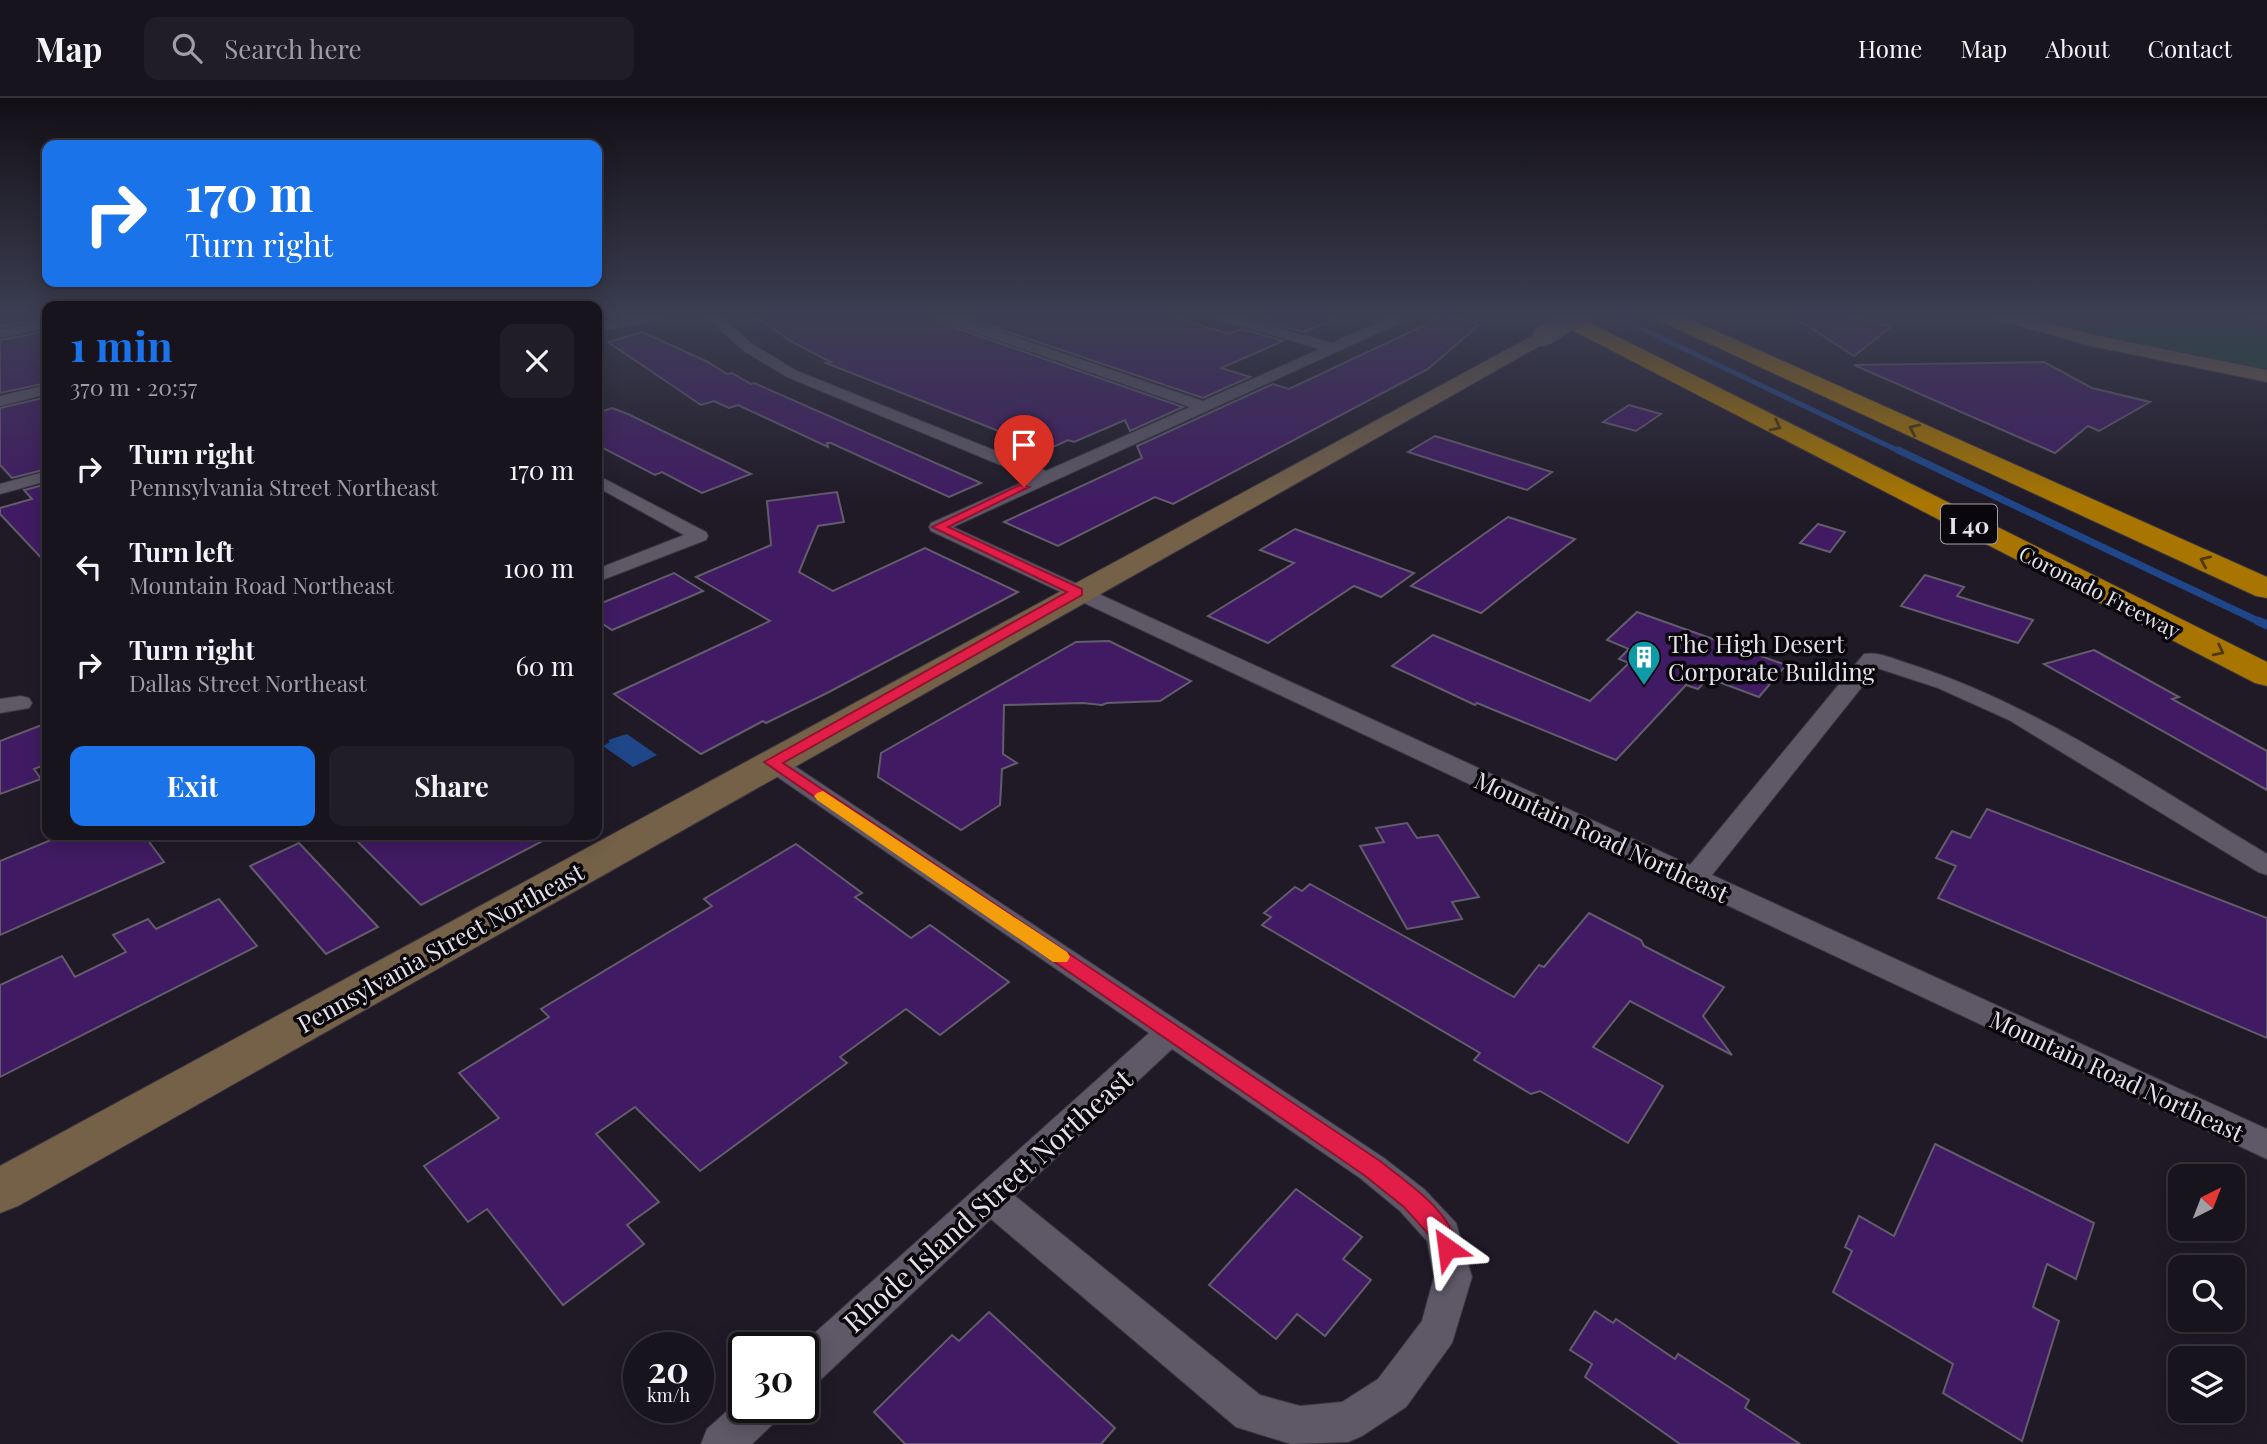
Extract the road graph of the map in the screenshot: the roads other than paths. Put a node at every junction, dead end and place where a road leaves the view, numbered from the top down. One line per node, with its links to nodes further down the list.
1 (803, 378): 11 (street)
2 (1123, 378): 9 (street)
3 (1265, 378): 9 (street)
4 (1456, 378): 16 (street, Pennsylvania Street Northeast)
5 (1658, 378): 17 (highway, Coronado Freeway / I 40, one-way to 17)
6 (1801, 378): 15 (highway, I 40, one-way to 6)
7 (42, 391): 8 (street)
8 (0, 401)
9 (1203, 405): 11 (street)
10 (42, 477): 13 (street)
11 (1045, 477): 16 (street, Mountain Road Northeast)
12 (602, 483): 14 (street)
13 (0, 489)
14 (602, 574)
15 (2267, 589)
16 (1077, 592): 18 (street, Pennsylvania Street Northeast); 20 (street, Mountain Road Northeast)
17 (2267, 676)
18 (772, 762): 21 (street); 23 (street, Pennsylvania Street Northeast)
19 (2267, 866): 20 (street)
20 (1695, 879): 22 (street, Mountain Road Northeast)
21 (1170, 1032): 24 (street, Rhode Island Street Northeast); 24 (street)
22 (2267, 1145)
23 (0, 1191)
24 (990, 1197): 25 (street, Rhode Island Street Northeast)
25 (819, 1353)
26 (745, 1423): 27 (street)
27 (722, 1444)

